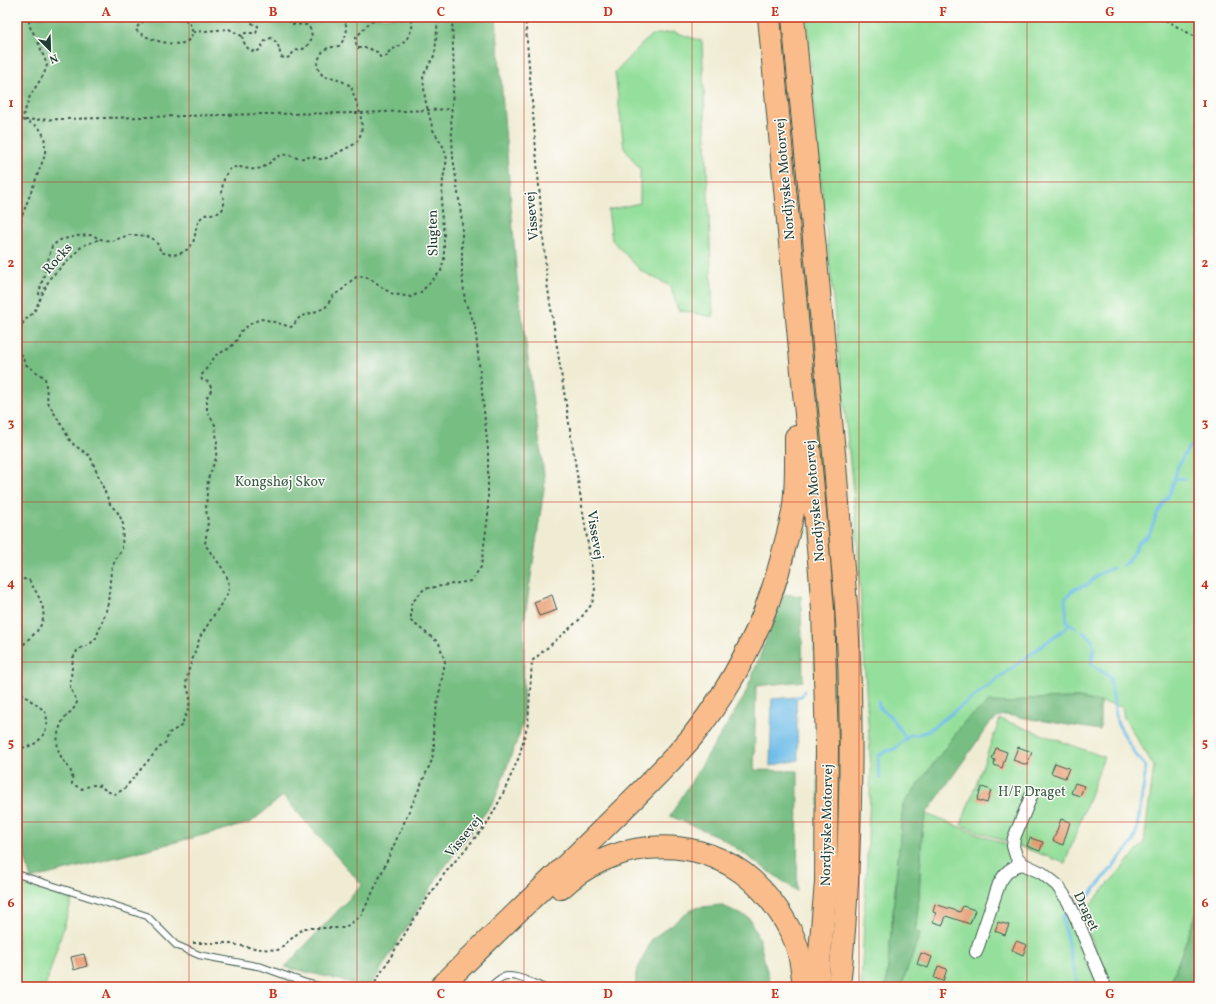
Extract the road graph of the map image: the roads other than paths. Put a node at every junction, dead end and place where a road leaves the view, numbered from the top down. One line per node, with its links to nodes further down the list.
1 (769, 17): 3 (highway, Nordjyske Motorvej)
2 (793, 17): 4 (highway, Nordjyske Motorvej)
3 (788, 216): 10 (highway); 15 (highway, Nordjyske Motorvej)
4 (850, 688): 16 (highway, Nordjyske Motorvej); 17 (highway)
5 (1032, 794): 6 (street)
6 (1023, 864): 8 (street); 18 (street, Draget)
7 (17, 874): 9 (lane)
8 (976, 952)
9 (322, 987)
10 (441, 987)
11 (460, 987): 14 (highway)
12 (490, 987): 13 (lane)
13 (543, 987)
14 (804, 987)
15 (817, 987)
16 (839, 987)
17 (851, 987)
18 (1105, 987)

